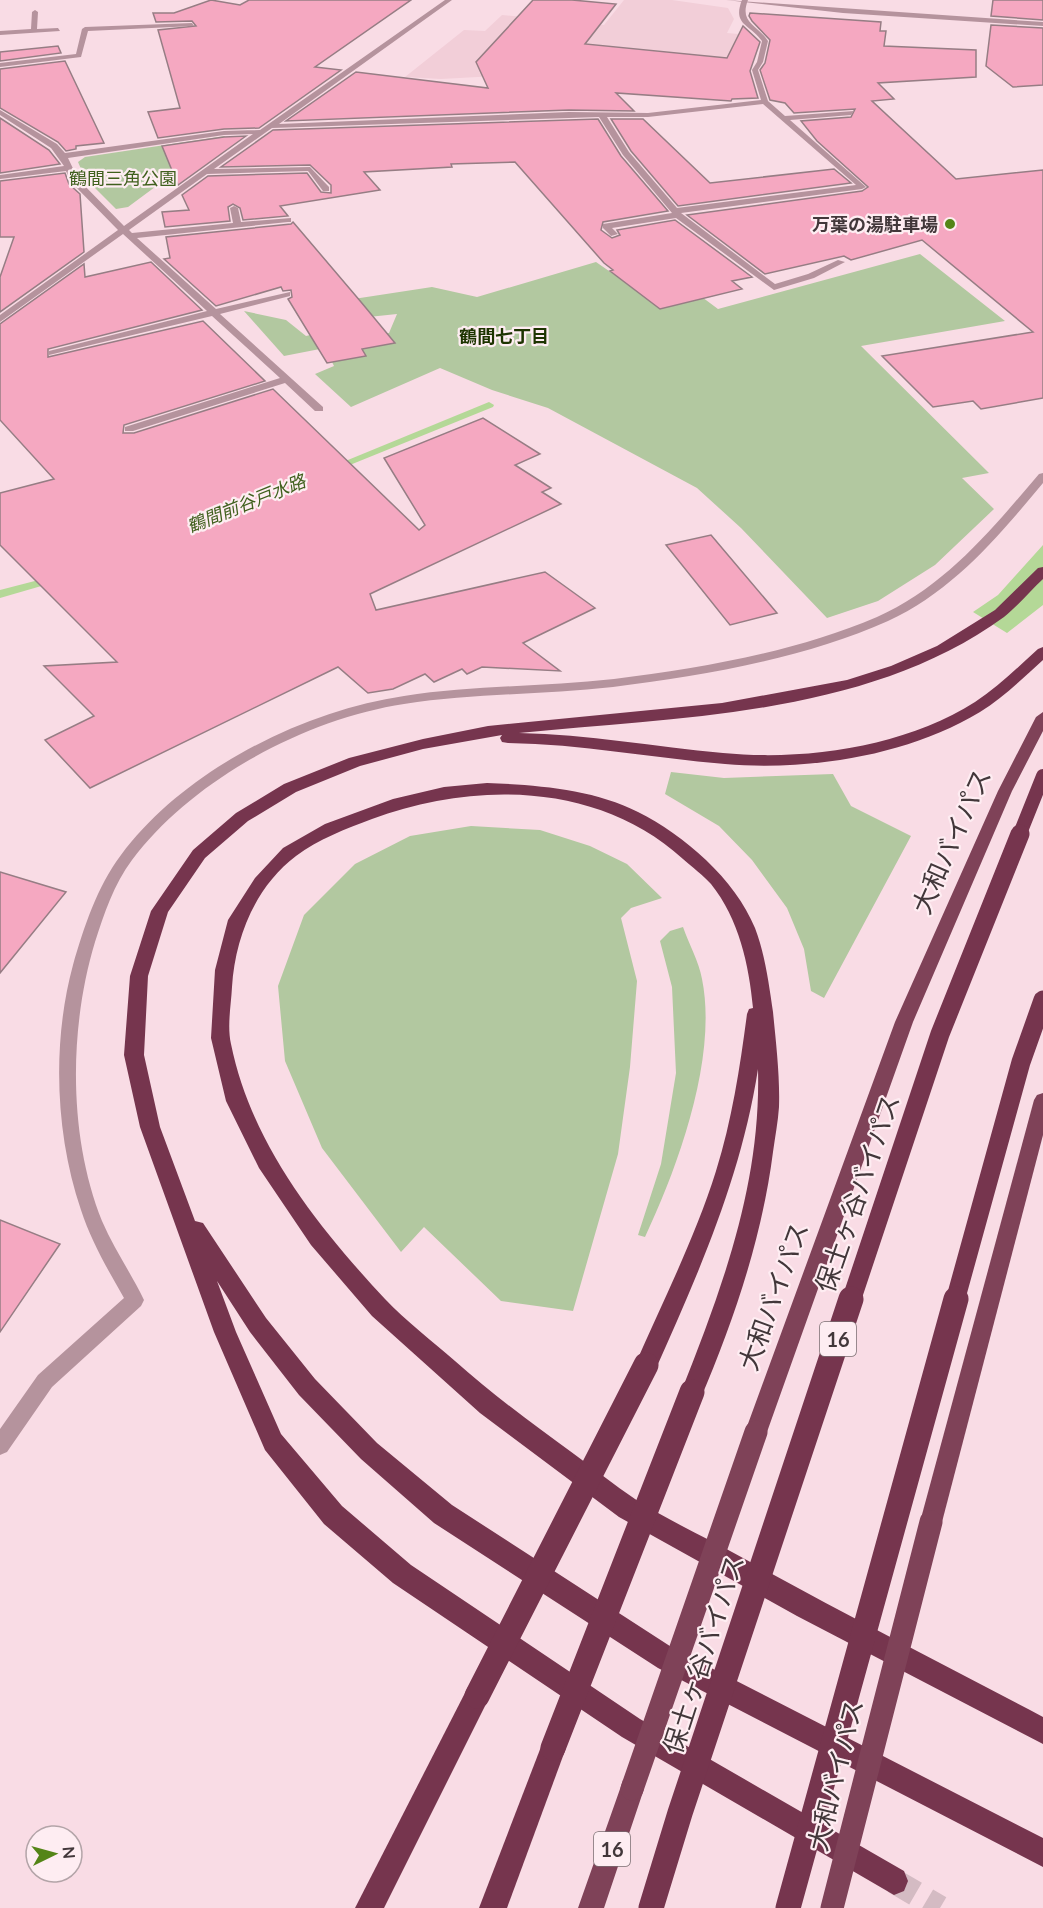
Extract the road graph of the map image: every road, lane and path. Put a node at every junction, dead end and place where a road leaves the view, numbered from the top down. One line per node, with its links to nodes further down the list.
1 (450, 0): 16 (street)
2 (729, 0): 3 (street)
3 (745, 1): 5 (street); 11 (street)
4 (35, 12): 8 (street)
5 (1043, 24)
6 (192, 25): 10 (street)
7 (58, 30): 8 (street)
8 (34, 32): 9 (street)
9 (0, 33)
10 (0, 65)
11 (765, 102): 14 (street); 15 (street)
12 (0, 112): 18 (street)
13 (851, 113): 15 (street)
14 (602, 115): 16 (street); 24 (street)
15 (783, 118): 24 (street)
16 (272, 126): 17 (street)
17 (264, 132): 18 (street); 20 (street)
18 (63, 156): 19 (street)
19 (69, 168): 21 (street); 27 (street)
20 (205, 172): 22 (street); 27 (street)
21 (0, 177)
22 (326, 189)
23 (234, 208): 26 (street)
24 (677, 213): 28 (street); 29 (street)
25 (288, 220): 26 (street)
26 (238, 225): 27 (street)
27 (126, 233): 31 (street); 32 (street)
28 (614, 234)
29 (841, 262)
30 (287, 294): 31 (street)
31 (211, 311): 33 (street); 34 (street)
32 (0, 319)
33 (52, 353)
34 (285, 380): 35 (street); 36 (street)
35 (319, 409)
36 (129, 429)
37 (1043, 476): 47 (street)
38 (1043, 572): 41 (highway)
39 (1043, 652): 41 (highway)
40 (1043, 717): 53 (highway, 大和バイパス / 16, bridge)
41 (423, 744): 46 (highway)
42 (1043, 776): 54 (highway, 保土ヶ谷バイパス / 16, bridge)
43 (760, 984): 48 (highway); 51 (highway, bridge); 52 (highway, bridge)
44 (1043, 1000): 55 (highway, bridge)
45 (1043, 1100): 56 (highway, 大和バイパス, bridge)
46 (179, 1204): 49 (highway); 50 (highway)
47 (0, 1445)
48 (1043, 1731)
49 (1043, 1853)
50 (894, 1881)
51 (369, 1908)
52 (493, 1908)
53 (591, 1908)
54 (651, 1908)
55 (788, 1908)
56 (832, 1908)

